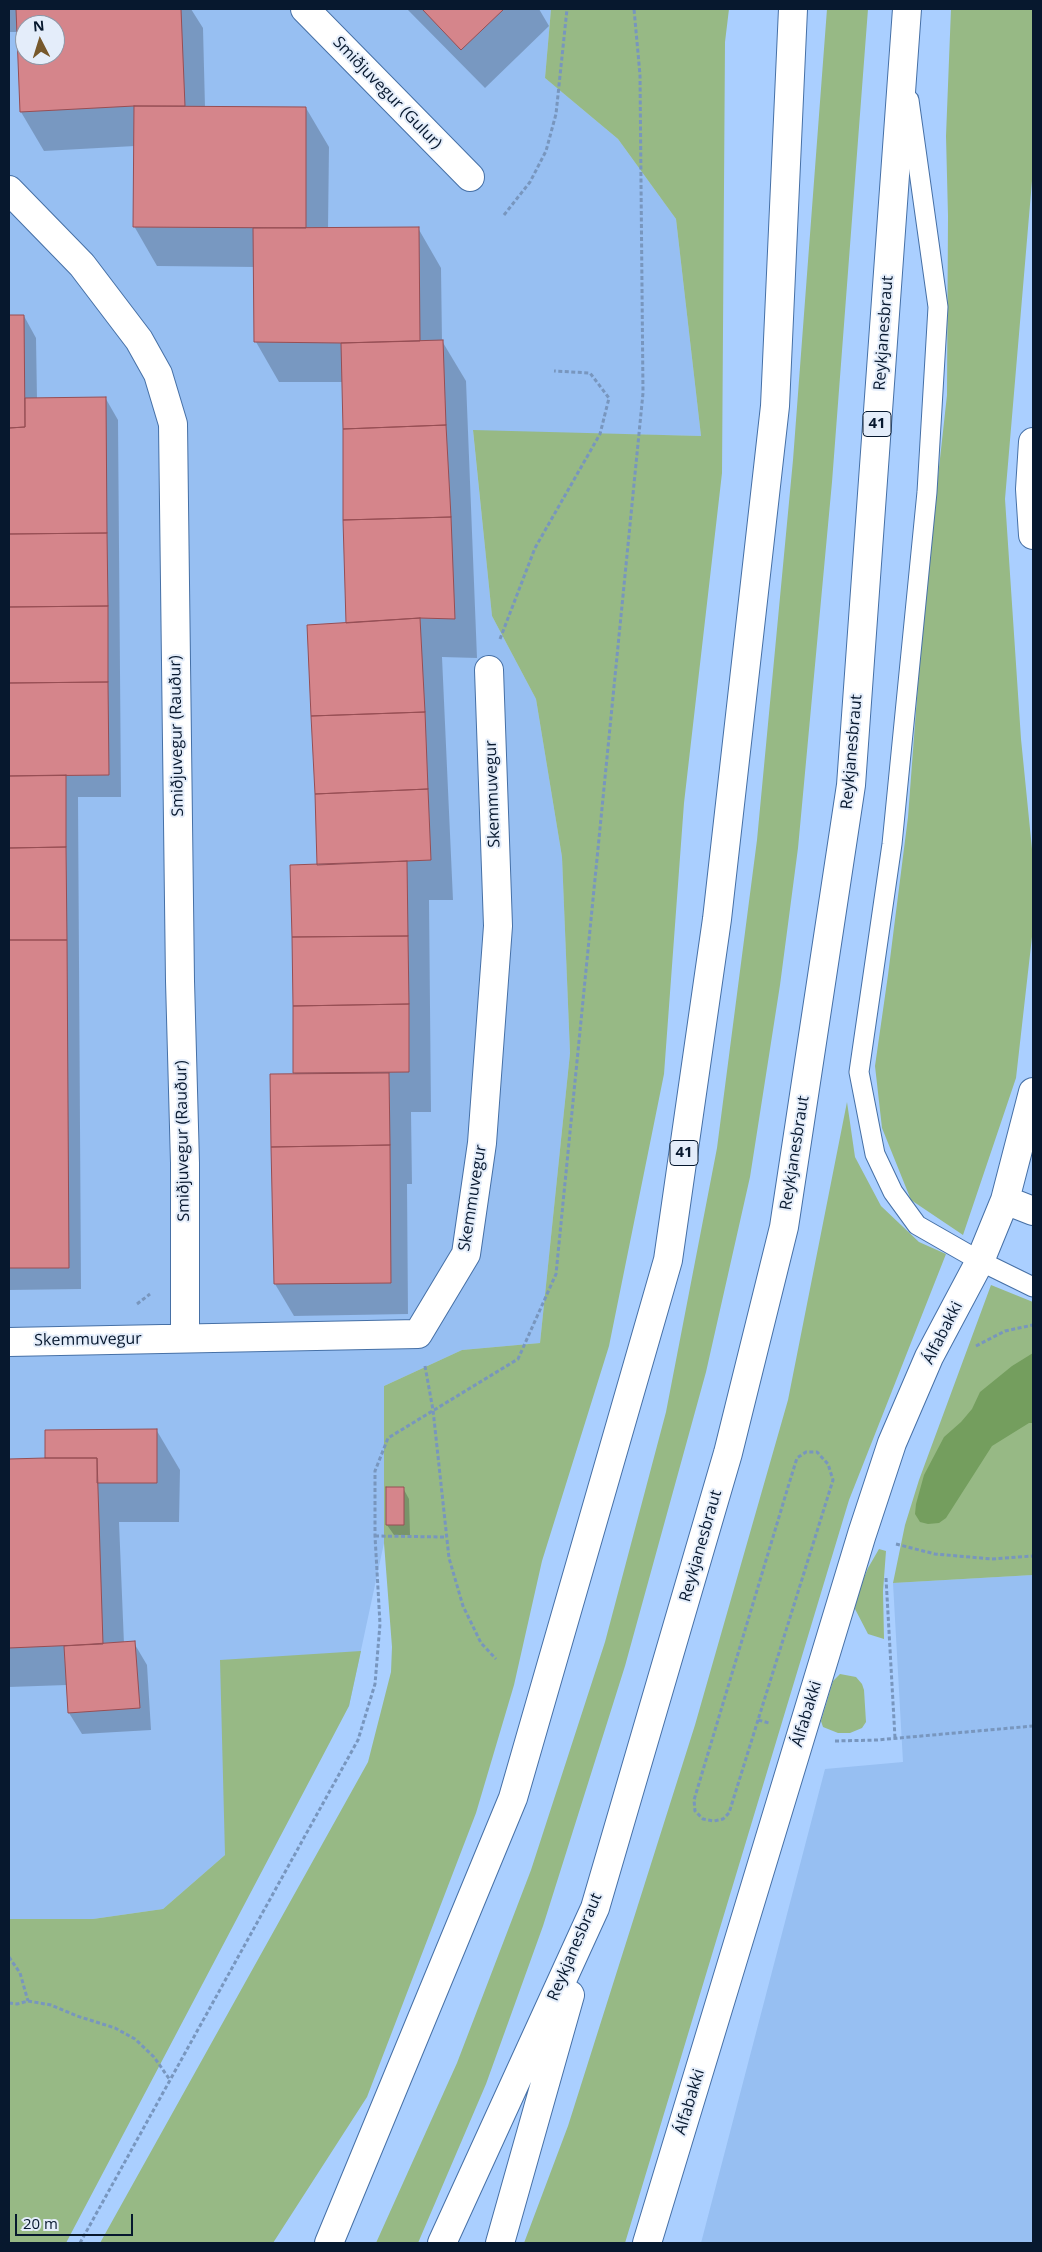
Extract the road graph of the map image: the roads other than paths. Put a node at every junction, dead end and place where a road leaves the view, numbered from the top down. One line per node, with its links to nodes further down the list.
1 (305, 9): 5 (main road, Smiðjuvegur (Gulur))
2 (793, 9): 18 (main road, 41)
3 (907, 9): 4 (main road, Reykjanesbraut / 41)
4 (903, 63): 13 (lane); 17 (main road, Reykjanesbraut / 41)
5 (470, 177)
6 (9, 190): 15 (main road, Smiðjuvegur (Rauður))
7 (1033, 442): 8 (main road)
8 (1033, 535)
9 (489, 670): 15 (main road, Skemmuvegur)
10 (1033, 1092): 11 (main road, Álfabakki)
11 (1004, 1200): 12 (main road); 13 (main road, Álfabakki)
12 (1033, 1211)
13 (980, 1262): 14 (lane); 21 (main road, Álfabakki)
14 (1033, 1287)
15 (185, 1338): 16 (main road, Skemmuvegur)
16 (9, 1342)
17 (595, 1908): 19 (main road, Reykjanesbraut / 41); 20 (main road)
18 (328, 2237)
19 (442, 2243)
20 (500, 2243)
21 (647, 2243)

